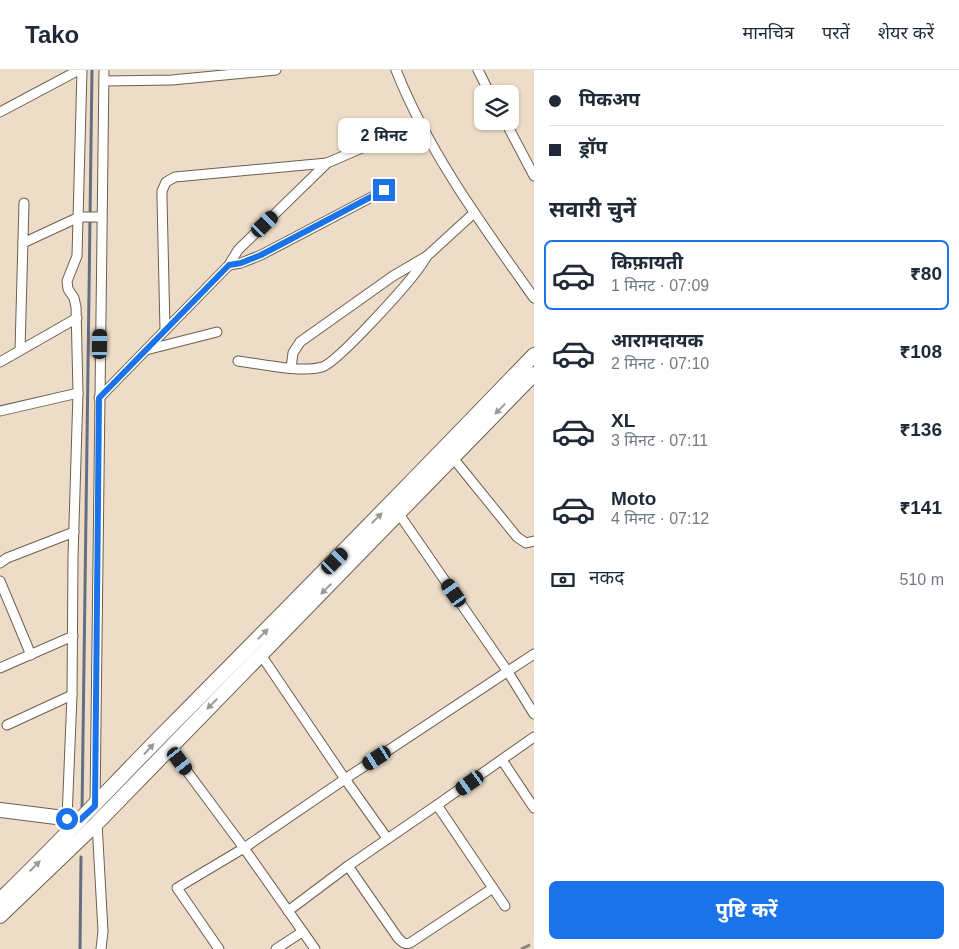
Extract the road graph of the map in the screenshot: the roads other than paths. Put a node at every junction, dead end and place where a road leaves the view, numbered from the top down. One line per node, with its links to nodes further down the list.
1 (80, 70): 9 (street); 17 (street)
2 (104, 70): 7 (street)
3 (276, 70): 6 (street)
4 (396, 70): 10 (street)
5 (478, 70): 8 (street)
6 (225, 73): 7 (street)
7 (104, 81): 17 (street)
8 (486, 85)
9 (0, 112)
10 (420, 123): 12 (street); 16 (street)
11 (510, 130): 13 (street)
12 (327, 163): 20 (street); 23 (street)
13 (534, 176)
14 (384, 190): 20 (street)
15 (24, 203): 18 (street)
16 (474, 213): 19 (street); 21 (street)
17 (90, 217): 18 (street); 22 (street); 33 (street)
18 (23, 243): 25 (street)
19 (427, 256): 30 (street); 30 (street)
20 (229, 265): 23 (street)
21 (534, 298)
22 (77, 318): 25 (street); 32 (street)
23 (165, 330): 26 (street)
24 (217, 332): 26 (street)
25 (20, 350): 29 (street)
26 (145, 350): 33 (street)
27 (534, 355): 54 (main road, one-way to 27)
28 (238, 361): 30 (street)
29 (0, 362)
30 (291, 368)
31 (534, 374): 35 (main road, one-way to 35)
32 (78, 392): 34 (street); 37 (street)
33 (99, 398): 54 (street)
34 (0, 411)
35 (453, 458): 36 (main road); 38 (street)
36 (399, 514): 44 (main road, one-way to 44); 46 (street)
37 (74, 532): 39 (street); 41 (street)
38 (534, 540)
39 (0, 563)
40 (0, 581): 43 (street)
41 (73, 636): 43 (street); 47 (street)
42 (534, 654): 46 (street)
43 (31, 655): 45 (street)
44 (261, 655): 51 (main road, one-way to 51); 53 (street)
45 (1, 665)
46 (508, 672): 48 (street); 53 (street)
47 (72, 696): 49 (street); 58 (street)
48 (534, 714)
49 (7, 725)
50 (534, 736): 52 (street)
51 (169, 747): 58 (main road); 60 (street)
52 (502, 760): 55 (street); 56 (street)
53 (345, 779): 59 (street); 60 (street)
54 (95, 806): 58 (main road)
55 (437, 806): 59 (street); 62 (street)
56 (534, 808)
57 (0, 810): 58 (main road)
58 (84, 821): 63 (main road, one-way to 58); 66 (main road); 68 (street)
59 (387, 838): 61 (street)
60 (244, 848): 65 (street); 69 (street)
61 (348, 866): 62 (street); 65 (street)
62 (493, 888): 64 (street)
63 (0, 900)
64 (505, 906)
65 (288, 911): 67 (street)
66 (0, 916)
67 (302, 932): 70 (street); 71 (street)
68 (102, 949)
69 (218, 949)
70 (276, 949)
71 (315, 949)

